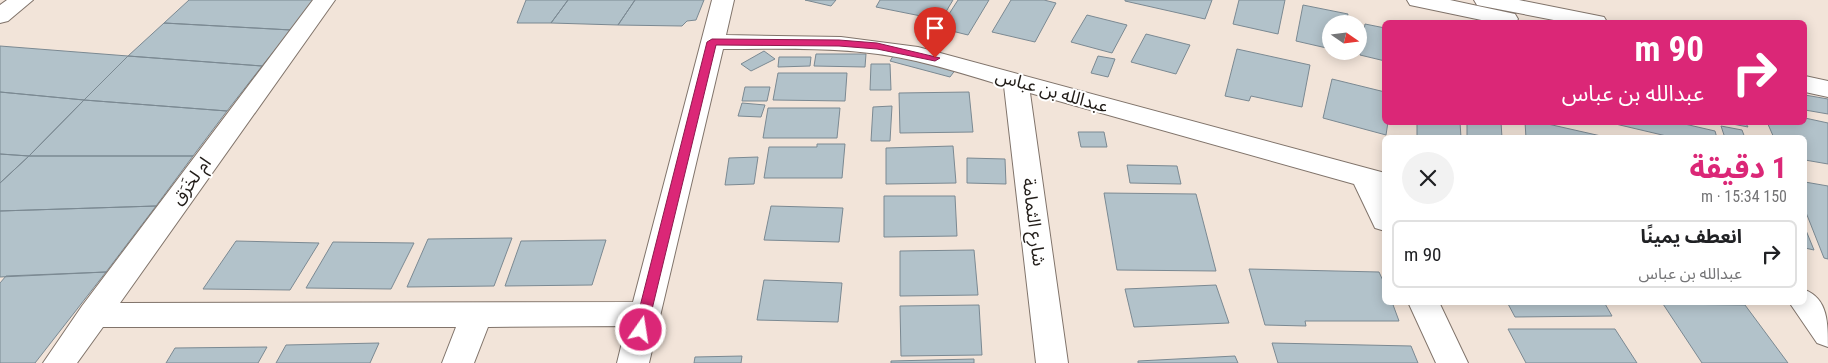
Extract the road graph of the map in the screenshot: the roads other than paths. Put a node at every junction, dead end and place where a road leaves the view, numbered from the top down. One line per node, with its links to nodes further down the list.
1 (22, 0): 6 (street)
2 (324, 0): 23 (street, ام لخَرَق)
3 (723, 0): 9 (street)
4 (1418, 0): 5 (street)
5 (1482, 4): 7 (street); 8 (street)
6 (0, 16)
7 (1517, 20)
8 (1583, 20)
9 (712, 42): 12 (street, عبدالله بن عباس); 22 (street)
10 (1807, 65): 11 (street)
11 (1828, 70)
12 (1016, 81): 15 (street, عبدالله بن عباس); 28 (street, شارع الثمامة)
13 (1807, 84): 14 (street)
14 (1828, 89)
15 (1375, 181): 16 (street)
16 (1382, 209)
17 (1807, 293): 18 (street)
18 (1828, 299)
19 (1424, 305): 29 (street)
20 (1806, 305): 24 (street)
21 (477, 313): 22 (street); 23 (street); 26 (street)
22 (644, 314): 27 (street)
23 (93, 315): 25 (street, ام لخَرَق)
24 (1828, 334)
25 (59, 363)
26 (458, 363)
27 (633, 363)
28 (1052, 363)
29 (1452, 363)

